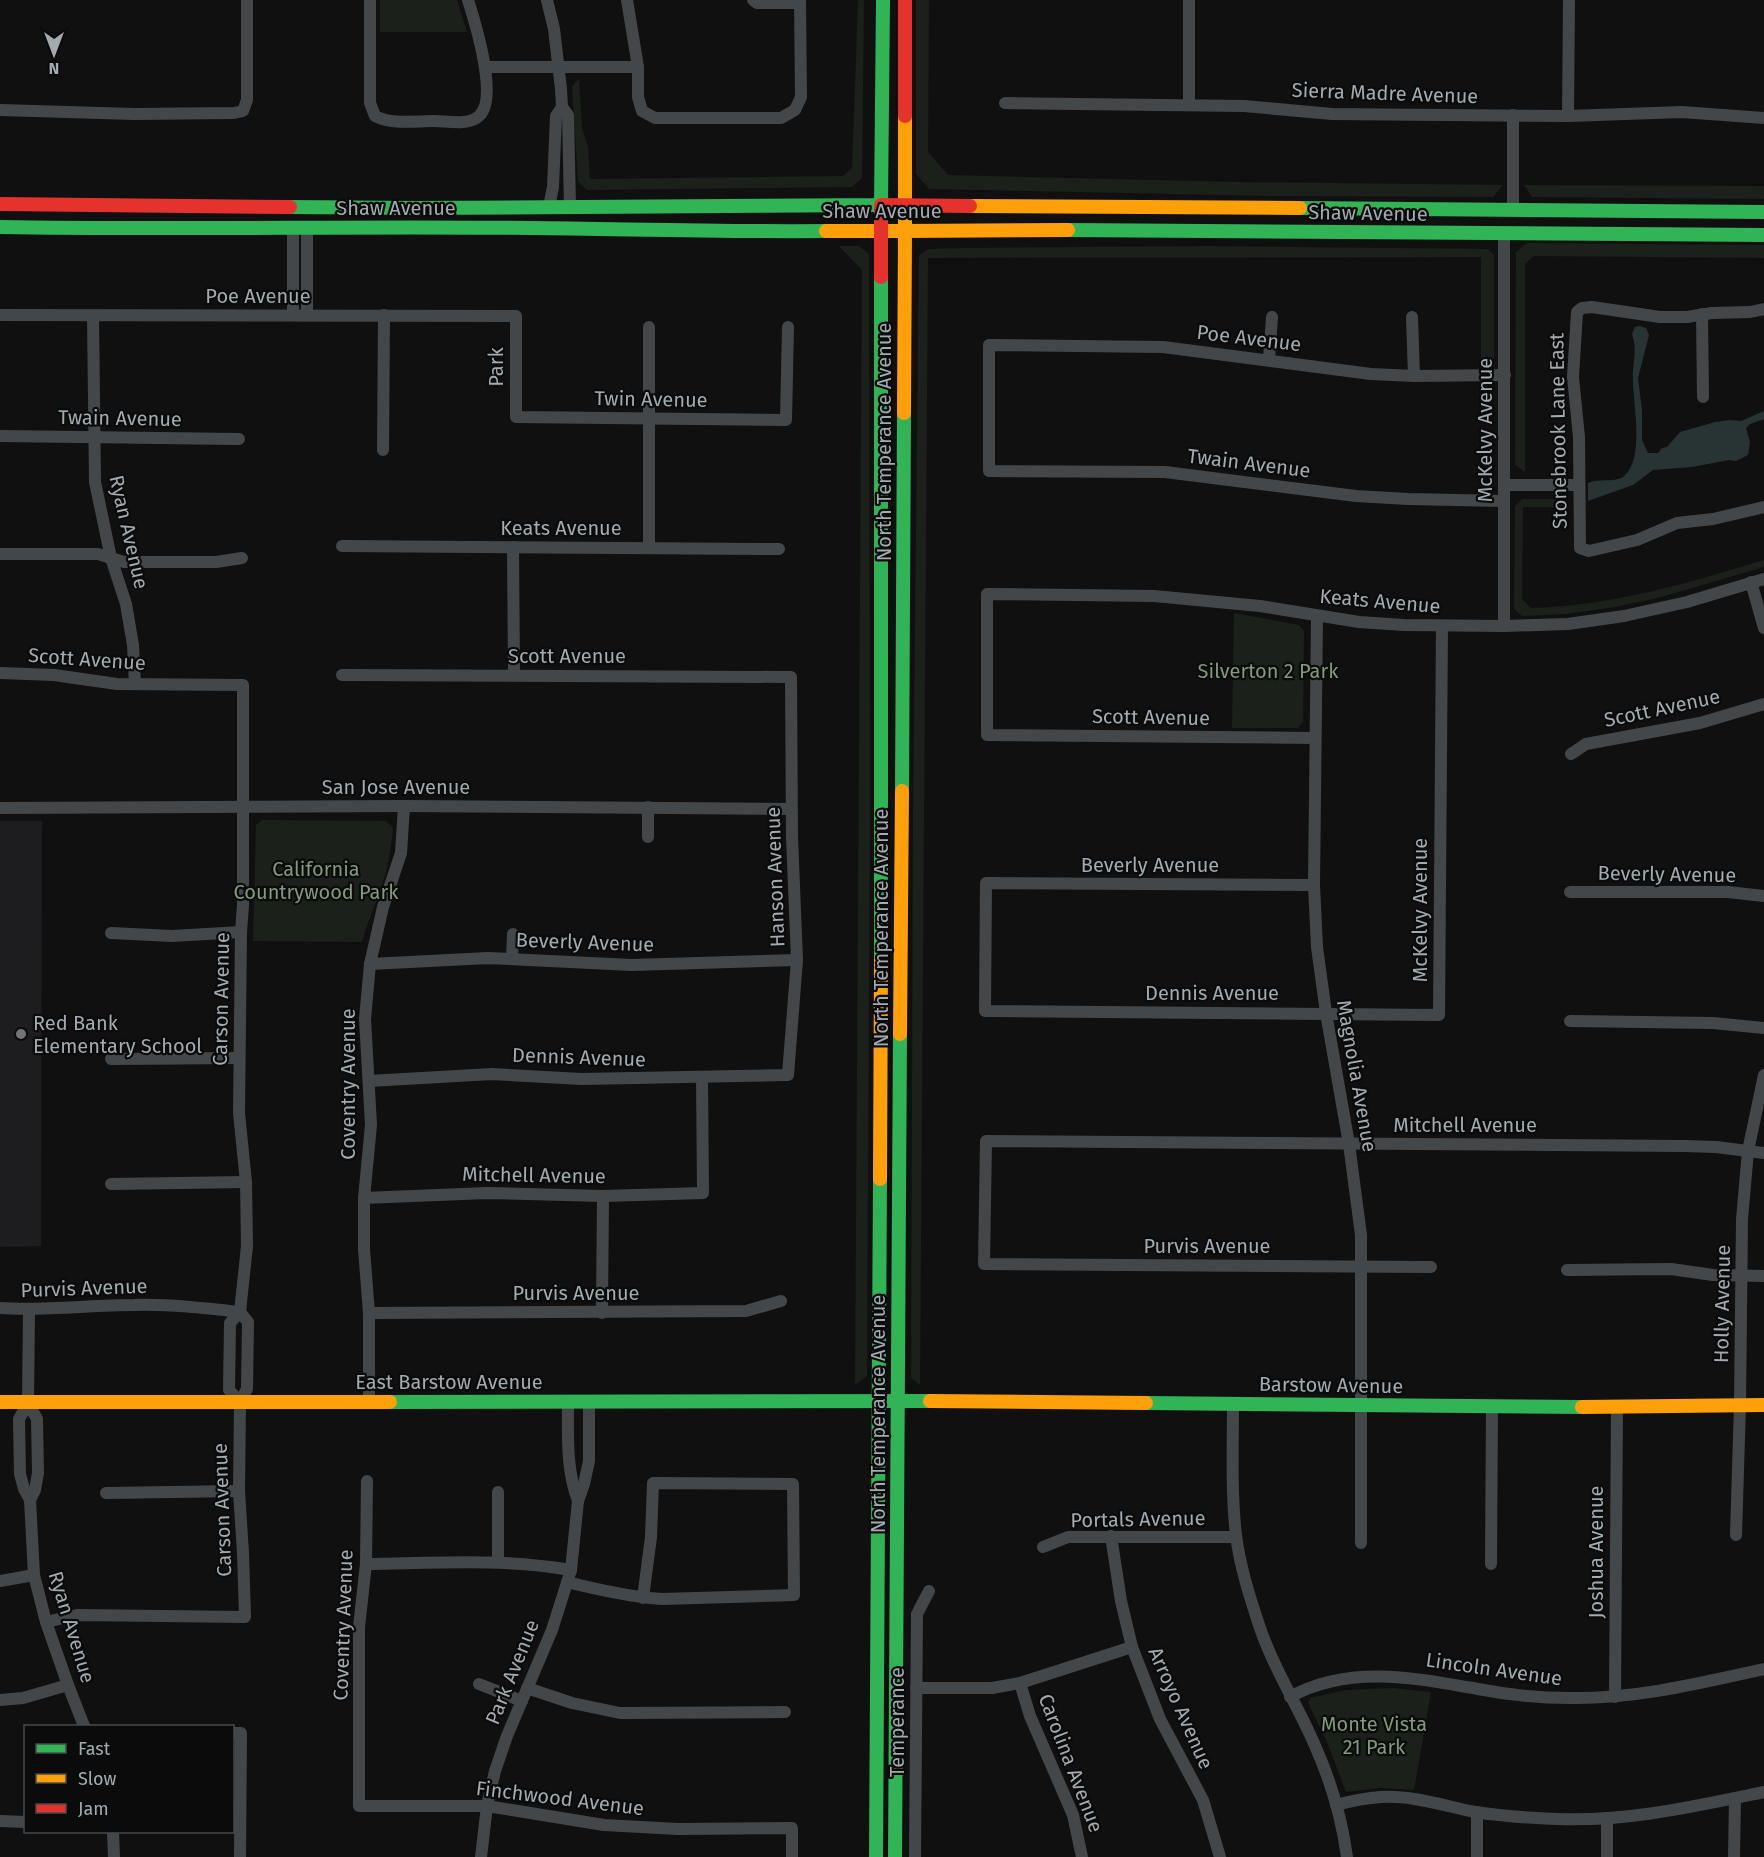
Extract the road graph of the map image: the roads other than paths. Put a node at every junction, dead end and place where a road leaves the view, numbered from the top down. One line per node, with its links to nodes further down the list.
1 (247, 0): 18 (street)
2 (370, 0): 12 (street)
3 (468, 0): 12 (street)
4 (547, 0): 14 (street)
5 (627, 0): 13 (street)
6 (753, 0): 11 (street)
7 (883, 0): 23 (main road, North Temperance Avenue)
8 (905, 0): 24 (main road, North Temperance Avenue)
9 (1189, 0): 16 (street)
10 (1569, 0): 20 (street)
11 (800, 1): 13 (street)
12 (485, 67): 14 (street)
13 (638, 67): 14 (street)
14 (559, 68): 17 (street)
15 (1005, 104): 16 (street, Sierra Madre Avenue)
16 (1189, 105): 19 (street, Sierra Madre Avenue)
17 (562, 106): 26 (street); 27 (street)
18 (0, 110)
19 (1513, 115): 20 (street, Sierra Madre Avenue); 28 (street)
20 (1568, 116): 21 (street, Sierra Madre Avenue)
21 (1764, 118)
22 (0, 204): 25 (main road, Shaw Avenue)
23 (881, 205): 24 (main road, Shaw Avenue); 27 (main road, Shaw Avenue); 34 (main road, North Temperance Avenue)
24 (905, 205): 28 (main road, Shaw Avenue); 35 (main road, North Temperance Avenue)
25 (417, 207): 26 (main road, Shaw Avenue); 32 (main road)
26 (549, 207): 27 (main road, Shaw Avenue)
27 (570, 207): 33 (main road)
28 (1513, 209): 29 (main road, Shaw Avenue); 36 (main road)
29 (1654, 211): 30 (main road, Shaw Avenue); 37 (main road)
30 (1764, 212)
31 (0, 227): 32 (main road, Shaw Avenue)
32 (300, 228): 33 (main road, Shaw Avenue); 42 (street); 43 (street)
33 (445, 228): 34 (main road, Shaw Avenue)
34 (881, 230): 35 (main road, Shaw Avenue); 141 (main road, North Temperance Avenue)
35 (905, 231): 36 (main road, Shaw Avenue); 134 (main road, North Temperance Avenue)
36 (1363, 232): 37 (main road, Shaw Avenue)
37 (1504, 233): 38 (main road, Shaw Avenue); 52 (street, McKelvy Avenue)
38 (1764, 235)
39 (1764, 309): 40 (street)
40 (1702, 314): 54 (street); 63 (street, Stonebrook Lane East)
41 (0, 315): 45 (street, Poe Avenue)
42 (292, 315): 43 (street, Poe Avenue); 45 (street, Poe Avenue)
43 (307, 315): 44 (street, Poe Avenue)
44 (384, 315): 46 (street, Poe Avenue); 60 (street)
45 (93, 316): 58 (street, Ryan Avenue)
46 (516, 316): 55 (street, Park)
47 (1272, 317): 51 (street)
48 (1412, 317): 53 (street)
49 (650, 327): 56 (street)
50 (788, 327): 56 (street, Twin Avenue)
51 (1269, 359): 53 (street, Poe Avenue); 61 (street, Poe Avenue)
52 (1505, 375): 53 (street, Poe Avenue); 62 (street, McKelvy Avenue)
53 (1414, 376)
54 (1703, 397)
55 (516, 417): 56 (street, Twin Avenue)
56 (651, 419): 68 (street)
57 (0, 436): 58 (street, Twain Avenue)
58 (94, 437): 59 (street, Twain Avenue); 71 (street, Ryan Avenue)
59 (239, 439)
60 (383, 450)
61 (989, 471): 64 (street, Twain Avenue)
62 (1504, 485): 63 (street); 64 (street, McKelvy Avenue)
63 (1579, 485): 65 (street, Stonebrook Lane East)
64 (1504, 501): 77 (street, McKelvy Avenue)
65 (1764, 507)
66 (342, 546): 67 (street, Keats Avenue)
67 (513, 547): 68 (street, Keats Avenue); 81 (street)
68 (649, 548): 69 (street, Keats Avenue)
69 (779, 549)
70 (0, 554): 71 (street)
71 (111, 558): 72 (street); 83 (street, Ryan Avenue)
72 (242, 558)
73 (1764, 579): 74 (street, Keats Avenue)
74 (1751, 582): 77 (street, Keats Avenue); 78 (street)
75 (1317, 616): 76 (street, Keats Avenue); 86 (street, Keats Avenue); 87 (street, Magnolia Avenue)
76 (1442, 626): 77 (street, Keats Avenue); 106 (street, McKelvy Avenue)
77 (1504, 626)
78 (1764, 628)
79 (0, 673): 83 (street, Scott Avenue)
80 (342, 675): 81 (street, Scott Avenue)
81 (514, 675): 82 (street, Scott Avenue)
82 (791, 677): 93 (street, Hanson Avenue)
83 (135, 684): 84 (street, Scott Avenue)
84 (243, 685): 90 (street, Carson Avenue)
85 (1764, 704): 88 (street, Scott Avenue)
86 (987, 735): 87 (street, Scott Avenue)
87 (1314, 738): 95 (street, Magnolia Avenue)
88 (1571, 754)
89 (404, 806): 90 (street, San Jose Avenue); 91 (street, San Jose Avenue); 103 (street, Coventry Avenue)
90 (243, 807): 92 (street, San Jose Avenue); 98 (street, Carson Avenue)
91 (648, 807): 93 (street, San Jose Avenue); 94 (street)
92 (0, 808)
93 (791, 809): 102 (street, Hanson Avenue)
94 (648, 837)
95 (1314, 885): 104 (street, Beverly Avenue); 105 (street, Magnolia Avenue)
96 (1570, 892): 97 (street, Beverly Avenue)
97 (1764, 896)
98 (241, 932): 99 (street); 109 (street, Carson Avenue)
99 (111, 933)
100 (513, 934): 101 (street)
101 (512, 959): 102 (street, Beverly Avenue); 103 (street, Beverly Avenue)
102 (797, 960): 112 (street, Hanson Avenue)
103 (370, 964): 114 (street, Coventry Avenue)
104 (985, 1011): 105 (street, Dennis Avenue)
105 (1326, 1013): 106 (street, Dennis Avenue); 115 (street, Magnolia Avenue)
106 (1439, 1015)
107 (1570, 1020): 108 (street)
108 (1764, 1028)
109 (239, 1058): 110 (street); 118 (street, Carson Avenue)
110 (111, 1059)
111 (1764, 1075): 116 (street, Holly Avenue)
112 (788, 1076): 113 (street, Dennis Avenue)
113 (702, 1078): 114 (street, Dennis Avenue); 120 (street, Mitchell Avenue)
114 (369, 1081): 121 (street, Coventry Avenue)
115 (1349, 1144): 116 (street, Mitchell Avenue); 122 (street, Mitchell Avenue); 123 (street, Magnolia Avenue)
116 (1748, 1151): 117 (street, Mitchell Avenue); 126 (street, Holly Avenue)
117 (1764, 1153)
118 (246, 1182): 119 (street); 131 (street, Carson Avenue)
119 (111, 1184)
120 (603, 1196): 121 (street, Mitchell Avenue); 133 (street)
121 (364, 1198): 132 (street, Coventry Avenue)
122 (984, 1264): 123 (street, Purvis Avenue)
123 (1362, 1267): 124 (street, Purvis Avenue); 144 (street, Magnolia Avenue)
124 (1431, 1267)
125 (1567, 1270): 126 (street)
126 (1742, 1275): 127 (street); 143 (street, Holly Avenue)
127 (1764, 1276)
128 (781, 1301): 133 (street, Purvis Avenue)
129 (0, 1308): 130 (street, Purvis Avenue)
130 (28, 1310): 131 (street, Purvis Avenue); 136 (street)
131 (240, 1312): 137 (street, Carson Avenue); 137 (street, Carson Avenue)
132 (369, 1313): 133 (street, Purvis Avenue); 138 (street, Coventry Avenue)
133 (602, 1313)
134 (897, 1401): 141 (main road, East Barstow Avenue); 142 (main road, Barstow Avenue); 197 (main road, North Temperance Avenue)
135 (0, 1402): 136 (main road, East Barstow Avenue)
136 (28, 1402): 137 (main road, East Barstow Avenue); 152 (street, Ryan Avenue); 152 (street, Ryan Avenue)
137 (240, 1402): 138 (main road, East Barstow Avenue); 149 (street, Carson Avenue)
138 (369, 1402): 139 (main road, East Barstow Avenue)
139 (568, 1402): 140 (main road, East Barstow Avenue); 153 (street, Park Avenue)
140 (589, 1402): 141 (main road, East Barstow Avenue); 153 (street, Park Avenue)
141 (879, 1402): 196 (main road, North Temperance Avenue)
142 (1233, 1403): 144 (main road, Barstow Avenue); 156 (street)
143 (1740, 1405): 145 (main road, Barstow Avenue); 147 (main road, Barstow Avenue); 154 (street, Holly Avenue)
144 (1361, 1406): 146 (main road, Barstow Avenue); 157 (street, Magnolia Avenue)
145 (1764, 1406)
146 (1492, 1407): 147 (main road, Barstow Avenue); 161 (street)
147 (1617, 1407): 176 (street, Joshua Avenue)
148 (367, 1481): 160 (street, Coventry Avenue)
149 (239, 1491): 151 (street); 167 (street, Carson Avenue)
150 (498, 1492): 159 (street)
151 (106, 1493)
152 (30, 1500): 162 (street, Ryan Avenue)
153 (578, 1502): 163 (street, Park Avenue)
154 (1736, 1535)
155 (1111, 1536): 156 (street, Portals Avenue); 158 (street, Portals Avenue); 168 (street, Arroyo Avenue)
156 (1236, 1537): 175 (street)
157 (1361, 1543)
158 (1043, 1547)
159 (498, 1562): 160 (street); 163 (street)
160 (366, 1564): 185 (street, Coventry Avenue)
161 (1491, 1564)
162 (34, 1575): 164 (street); 167 (street, Ryan Avenue)
163 (569, 1576): 166 (street); 173 (street, Park Avenue)
164 (0, 1581)
165 (929, 1591): 174 (street, Temperance)
166 (643, 1598): 166 (street)
167 (46, 1622): 172 (street, Ryan Avenue)
168 (1132, 1647): 170 (street); 200 (street, Arroyo Avenue)
169 (1764, 1669): 176 (street, Lincoln Avenue)
170 (1020, 1683): 174 (street); 199 (street, Carolina Avenue)
171 (478, 1684): 178 (street)
172 (68, 1685): 177 (street); 180 (street, Ryan Avenue)
173 (527, 1688): 178 (street, Park Avenue); 179 (street)
174 (916, 1688): 198 (street, Temperance)
175 (1290, 1697): 176 (street, Lincoln Avenue); 184 (street)
176 (1615, 1697)
177 (0, 1700)
178 (522, 1701): 186 (street, Park Avenue)
179 (785, 1712)
180 (84, 1725)
181 (237, 1733): 193 (street)
182 (1764, 1792): 183 (street)
183 (1735, 1798): 188 (street); 204 (street)
184 (1336, 1805): 187 (street); 201 (street)
185 (359, 1806): 186 (street, Finchwood Avenue)
186 (487, 1806): 194 (street, Park Avenue); 195 (street, Finchwood Avenue)
187 (1477, 1812): 188 (street); 202 (street)
188 (1607, 1818): 203 (street)
189 (0, 1821): 190 (street)
190 (24, 1822)
191 (113, 1833): 192 (street)
192 (114, 1857)
193 (240, 1857)
194 (481, 1857)
195 (792, 1857)
196 (876, 1857)
197 (895, 1857)
198 (915, 1857)
199 (1082, 1857)
200 (1220, 1857)
201 (1347, 1857)
202 (1477, 1857)
203 (1607, 1857)
204 (1734, 1857)

